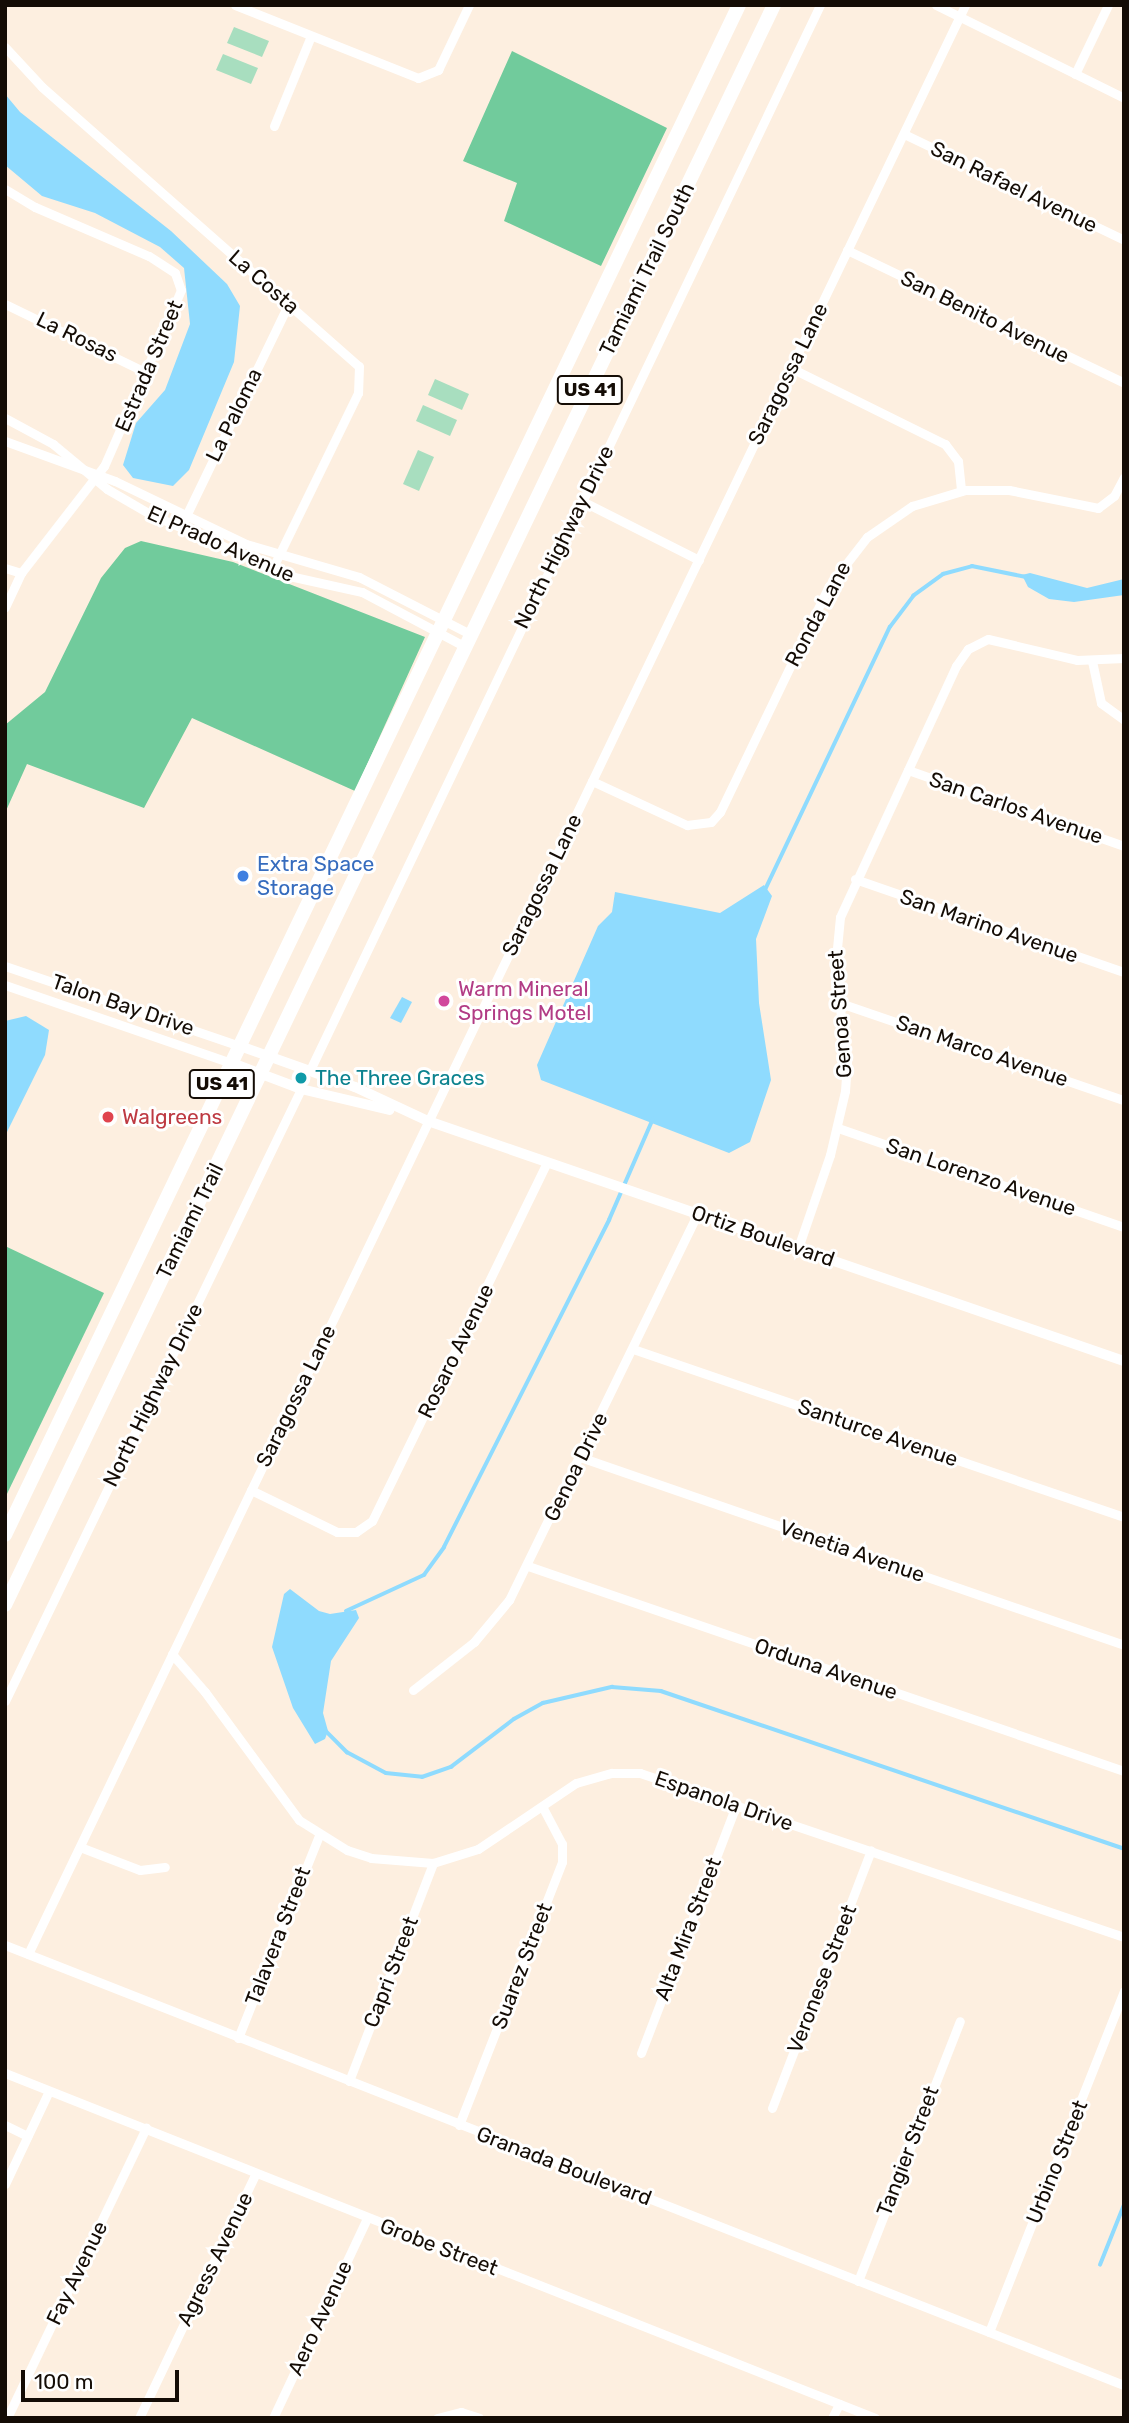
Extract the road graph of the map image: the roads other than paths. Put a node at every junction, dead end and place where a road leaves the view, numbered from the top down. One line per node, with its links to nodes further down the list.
1 (234, 5): 10 (street)
2 (469, 5): 10 (street)
3 (739, 5): 40 (main road, Tamiami Trail South / US 41)
4 (774, 5): 41 (main road, Tamiami Trail South / US 41)
5 (820, 5): 29 (street, North Highway Drive)
6 (936, 5): 9 (street)
7 (965, 5): 9 (street, Saragossa Lane)
8 (1108, 5): 12 (street)
9 (960, 17): 12 (street); 15 (street, Saragossa Lane)
10 (311, 36): 14 (street)
11 (5, 47): 19 (street, La Costa)
12 (1075, 74): 13 (street)
13 (1124, 97)
14 (274, 126)
15 (904, 134): 17 (street, San Rafael Avenue); 18 (street, Saragossa Lane)
16 (5, 189): 22 (street, Estrada Street)
17 (1124, 240)
18 (847, 250): 21 (street, Saragossa Lane); 23 (street, San Benito Avenue)
19 (289, 303): 30 (street, La Paloma); 32 (street, La Costa)
20 (5, 304): 22 (street, La Rosas)
21 (790, 368): 28 (street); 33 (street, Saragossa Lane)
22 (147, 373): 26 (street, Estrada Street)
23 (1124, 383)
24 (5, 418): 26 (street)
25 (5, 441): 26 (street)
26 (97, 477): 30 (street); 31 (street, El Prado Avenue); 36 (street, Estrada Street)
27 (1124, 477): 28 (street, Ronda Lane)
28 (961, 491): 46 (street, Ronda Lane)
29 (582, 501): 33 (street); 56 (street, North Highway Drive)
30 (185, 518): 31 (street, La Paloma); 32 (street)
31 (180, 528): 34 (street, El Prado Avenue)
32 (279, 555): 34 (street, La Costa); 37 (street)
33 (699, 560): 46 (street, Saragossa Lane)
34 (273, 567): 38 (street, El Prado Avenue)
35 (5, 568): 36 (street)
36 (20, 573): 39 (street, Estrada Street)
37 (351, 574): 38 (street); 40 (street)
38 (347, 587): 40 (street, El Prado Avenue)
39 (5, 607)
40 (441, 626): 41 (street); 53 (main road, Tamiami Trail / US 41)
41 (469, 641): 54 (main road, Tamiami Trail / US 41)
42 (1124, 658): 43 (street)
43 (1092, 661): 44 (street); 45 (street, Genoa Street)
44 (1124, 720)
45 (908, 770): 47 (street, San Carlos Avenue); 48 (street, Genoa Street)
46 (592, 781): 61 (street, Saragossa Lane)
47 (1124, 846)
48 (855, 879): 50 (street, San Marino Avenue); 52 (street, Genoa Street)
49 (5, 966): 53 (street, Talon Bay Drive)
50 (1124, 972)
51 (5, 985): 55 (street, Talon Bay Drive)
52 (840, 1003): 59 (street, San Marco Avenue); 62 (street, Genoa Street)
53 (240, 1046): 54 (street, Ortiz Boulevard); 55 (main road, Tamiami Trail / US 41)
54 (269, 1057): 56 (street, Ortiz Boulevard); 57 (main road, Tamiami Trail / US 41)
55 (232, 1063): 57 (street, Ortiz Boulevard); 72 (main road, Tamiami Trail / US 41)
56 (310, 1070): 60 (street, Ortiz Boulevard)
57 (261, 1074): 58 (street, Ortiz Boulevard); 74 (main road, Tamiami Trail / US 41)
58 (301, 1089): 60 (street, Ortiz Boulevard); 78 (street, North Highway Drive)
59 (1124, 1100)
60 (403, 1112): 61 (street, Ortiz Boulevard)
61 (428, 1121): 63 (street, Ortiz Boulevard); 70 (street, Saragossa Lane)
62 (838, 1128): 65 (street, San Lorenzo Avenue); 66 (street, Genoa Street)
63 (547, 1163): 64 (street, Ortiz Boulevard); 70 (street, Rosaro Avenue)
64 (697, 1213): 66 (street, Ortiz Boulevard); 67 (street, Genoa Drive)
65 (1124, 1227)
66 (798, 1248): 68 (street, Ortiz Boulevard)
67 (633, 1349): 69 (street, Genoa Drive); 71 (street, Santurce Avenue)
68 (1124, 1361)
69 (580, 1457): 73 (street, Genoa Drive); 75 (street, Venetia Avenue)
70 (251, 1490): 76 (street, Saragossa Lane)
71 (1124, 1517)
72 (5, 1535)
73 (528, 1566): 77 (street, Genoa Drive); 79 (street, Orduna Avenue)
74 (5, 1605)
75 (1124, 1645)
76 (172, 1654): 82 (street, Espanola Drive); 83 (street, Saragossa Lane)
77 (413, 1690)
78 (5, 1701)
79 (1124, 1772)
80 (736, 1805): 81 (street, Espanola Drive); 84 (street, Espanola Drive); 93 (street, Alta Mira Street)
81 (543, 1808): 85 (street, Espanola Drive); 99 (street, Suarez Street)
82 (318, 1835): 85 (street, Espanola Drive); 92 (street, Talavera Street)
83 (80, 1847): 86 (street); 89 (street, Saragossa Lane)
84 (871, 1850): 87 (street, Espanola Drive); 97 (street, Veronese Street)
85 (433, 1863): 95 (street, Capri Street)
86 (165, 1867)
87 (1124, 1937)
88 (5, 1945): 89 (street, Granada Boulevard)
89 (28, 1954): 92 (street, Granada Boulevard)
90 (1124, 1991): 106 (street, Urbino Street)
91 (960, 2021): 105 (street, Tangier Street)
92 (239, 2038): 95 (street, Granada Boulevard)
93 (641, 2053)
94 (5, 2073): 96 (street, Grobe Street)
95 (349, 2081): 99 (street, Granada Boulevard)
96 (49, 2091): 100 (street, Grobe Street); 101 (street)
97 (772, 2108)
98 (5, 2125): 101 (street)
99 (459, 2125): 105 (street, Granada Boulevard)
100 (146, 2129): 102 (street, Grobe Street); 110 (street, Fay Avenue)
101 (28, 2136): 103 (street)
102 (256, 2175): 104 (street, Grobe Street); 111 (street, Agress Avenue)
103 (5, 2184)
104 (367, 2218): 108 (street, Grobe Street); 112 (street, Aero Avenue)
105 (858, 2281): 106 (street, Granada Boulevard)
106 (989, 2332): 107 (street, Granada Boulevard)
107 (1124, 2385)
108 (839, 2404): 114 (street); 115 (street, Grobe Street)
109 (442, 2416): 113 (street)
110 (7, 2418)
111 (139, 2418)
112 (273, 2418)
113 (479, 2418)
114 (832, 2418)
115 (875, 2418)

